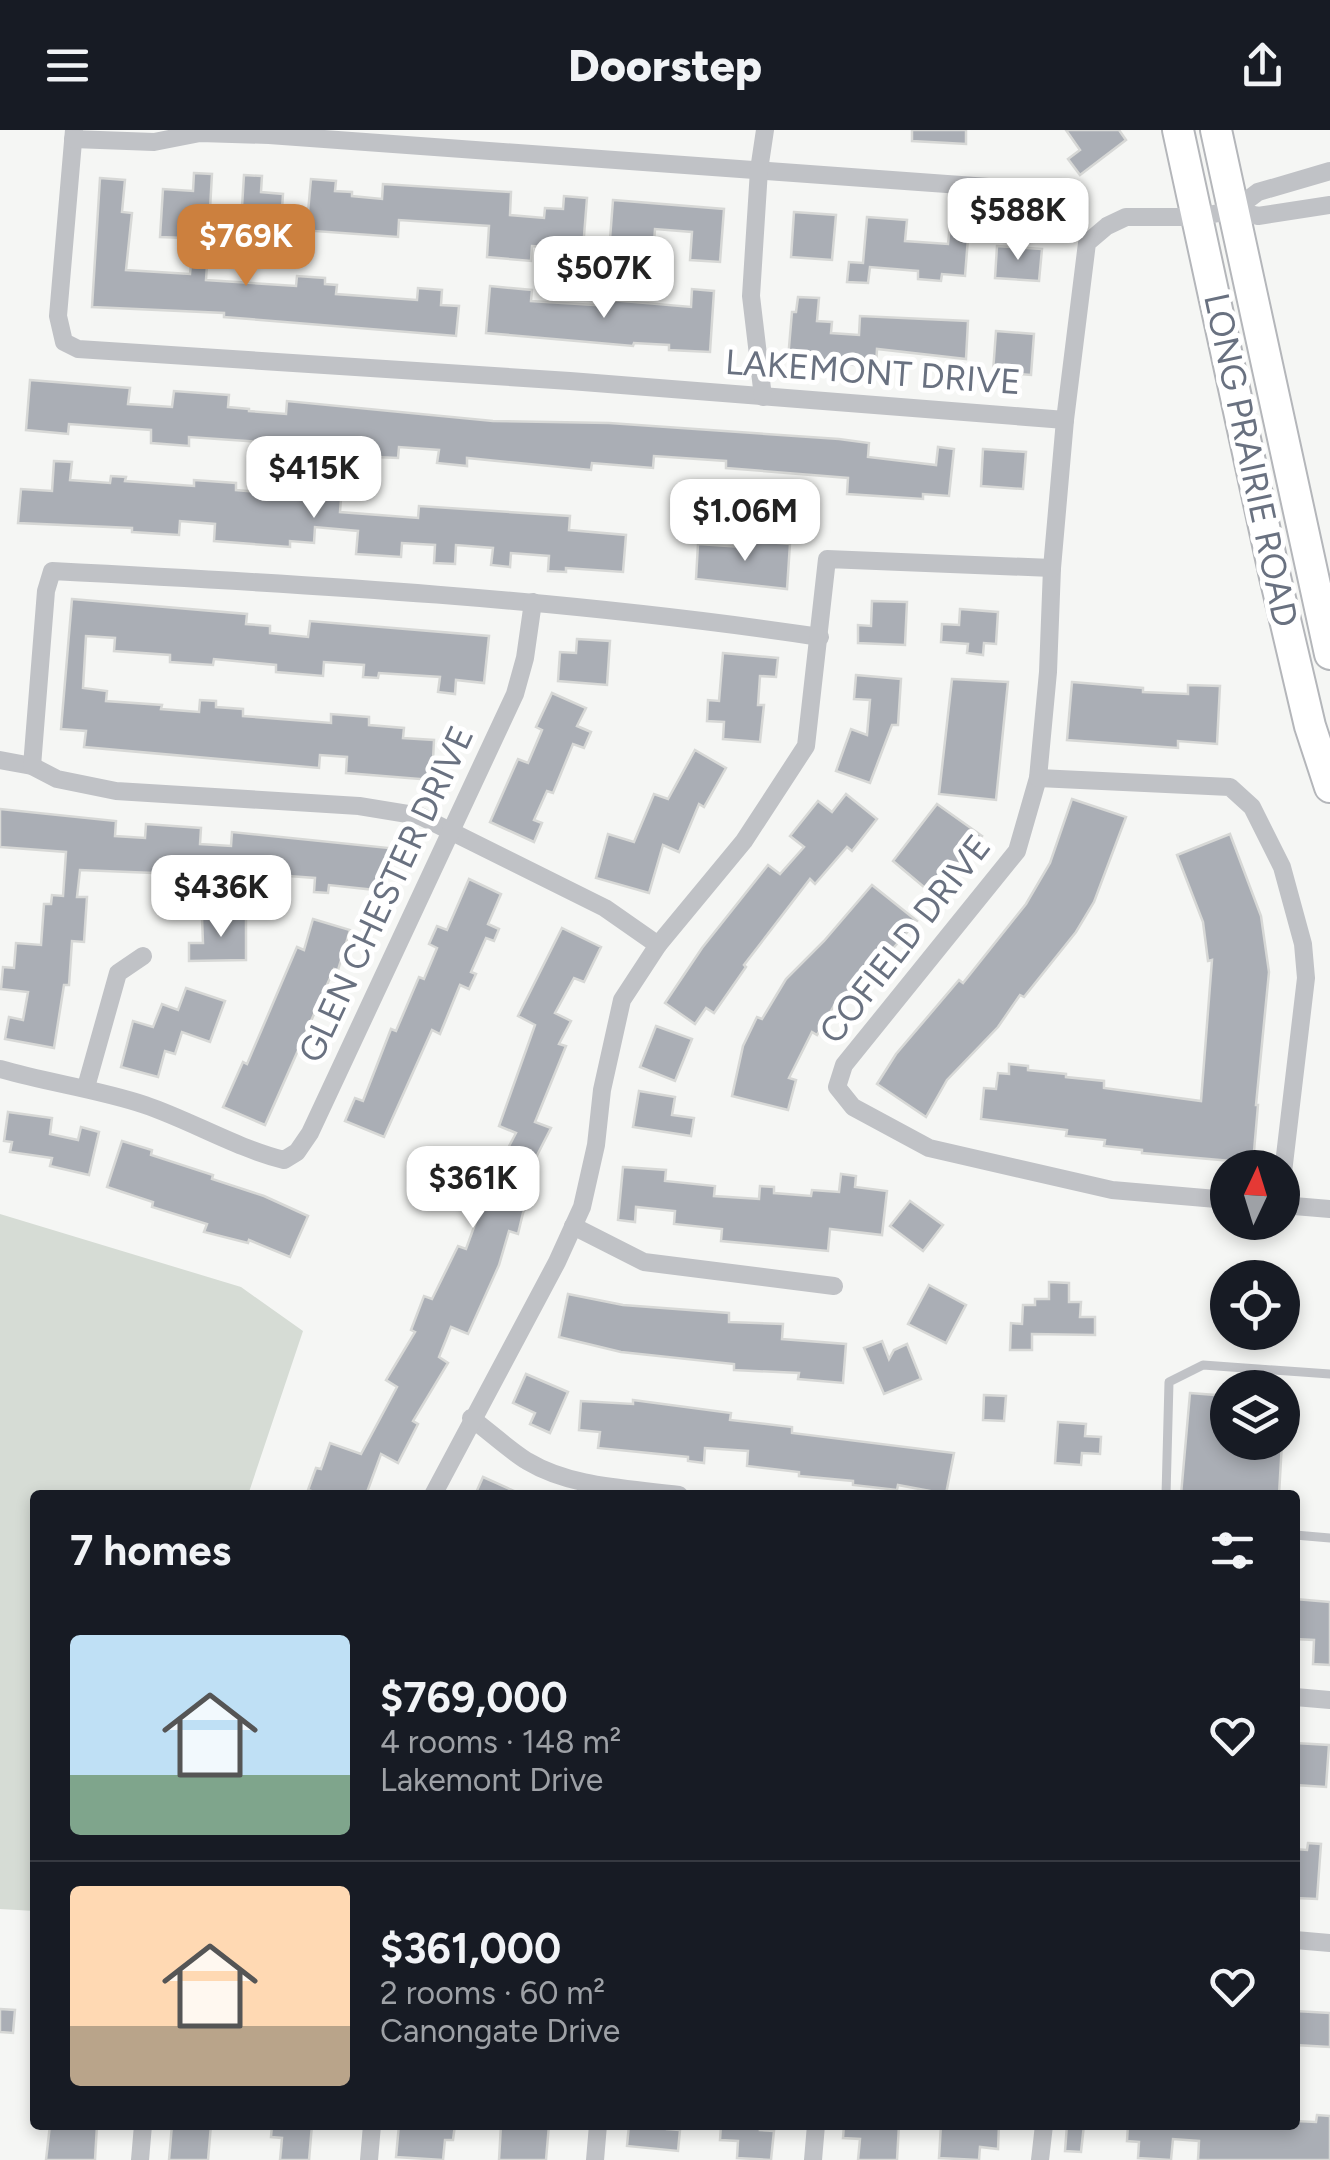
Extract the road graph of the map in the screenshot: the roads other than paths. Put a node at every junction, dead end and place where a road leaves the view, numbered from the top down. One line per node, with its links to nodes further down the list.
1 (765, 130): 5 (street)
2 (1178, 130): 10 (main road, LONG PRAIRIE ROAD)
3 (1216, 130): 9 (main road, LONG PRAIRIE ROAD)
4 (74, 134): 5 (street); 11 (street, LAKEMONT DRIVE)
5 (758, 170): 7 (street); 11 (street)
6 (1330, 171): 9 (street)
7 (1016, 189)
8 (1330, 205): 9 (street)
9 (1234, 210): 10 (street, COFIELD DRIVE); 16 (main road, LONG PRAIRIE ROAD)
10 (1198, 217): 12 (street, COFIELD DRIVE); 20 (main road, LONG PRAIRIE ROAD)
11 (763, 397): 12 (street, LAKEMONT DRIVE)
12 (1065, 420): 13 (street, COFIELD DRIVE)
13 (1052, 568): 15 (street); 19 (street, COFIELD DRIVE)
14 (533, 602): 15 (street); 18 (street); 21 (street, GLEN CHESTER DRIVE)
15 (820, 637): 22 (street)
16 (1330, 654)
17 (0, 760): 18 (street)
18 (32, 766): 21 (street)
19 (1038, 778): 26 (street); 27 (street, COFIELD DRIVE)
20 (1330, 788)
21 (450, 829): 22 (street); 25 (street, GLEN CHESTER DRIVE)
22 (658, 945): 30 (street)
23 (143, 956): 25 (street)
24 (0, 1069): 25 (street)
25 (86, 1087)
26 (1286, 1150)
27 (1210, 1198)
28 (1300, 1206): 29 (street)
29 (1330, 1209)
30 (573, 1226): 31 (street); 33 (street)
31 (834, 1286)
32 (1330, 1374): 36 (lane)
33 (472, 1418): 34 (street); 35 (street)
34 (436, 1490)
35 (632, 1490)
36 (1166, 1490)
37 (1300, 1535): 38 (lane)
38 (1330, 1538)
39 (1300, 1697): 40 (street)
40 (1330, 1700)
41 (1300, 1940): 42 (street)
42 (1330, 1943)
43 (143, 2130): 48 (street)
44 (372, 2130): 49 (street)
45 (598, 2130): 50 (street)
46 (816, 2130): 51 (street)
47 (1043, 2130): 52 (street)
48 (140, 2160)
49 (369, 2160)
50 (595, 2160)
51 (813, 2160)
52 (1040, 2160)

